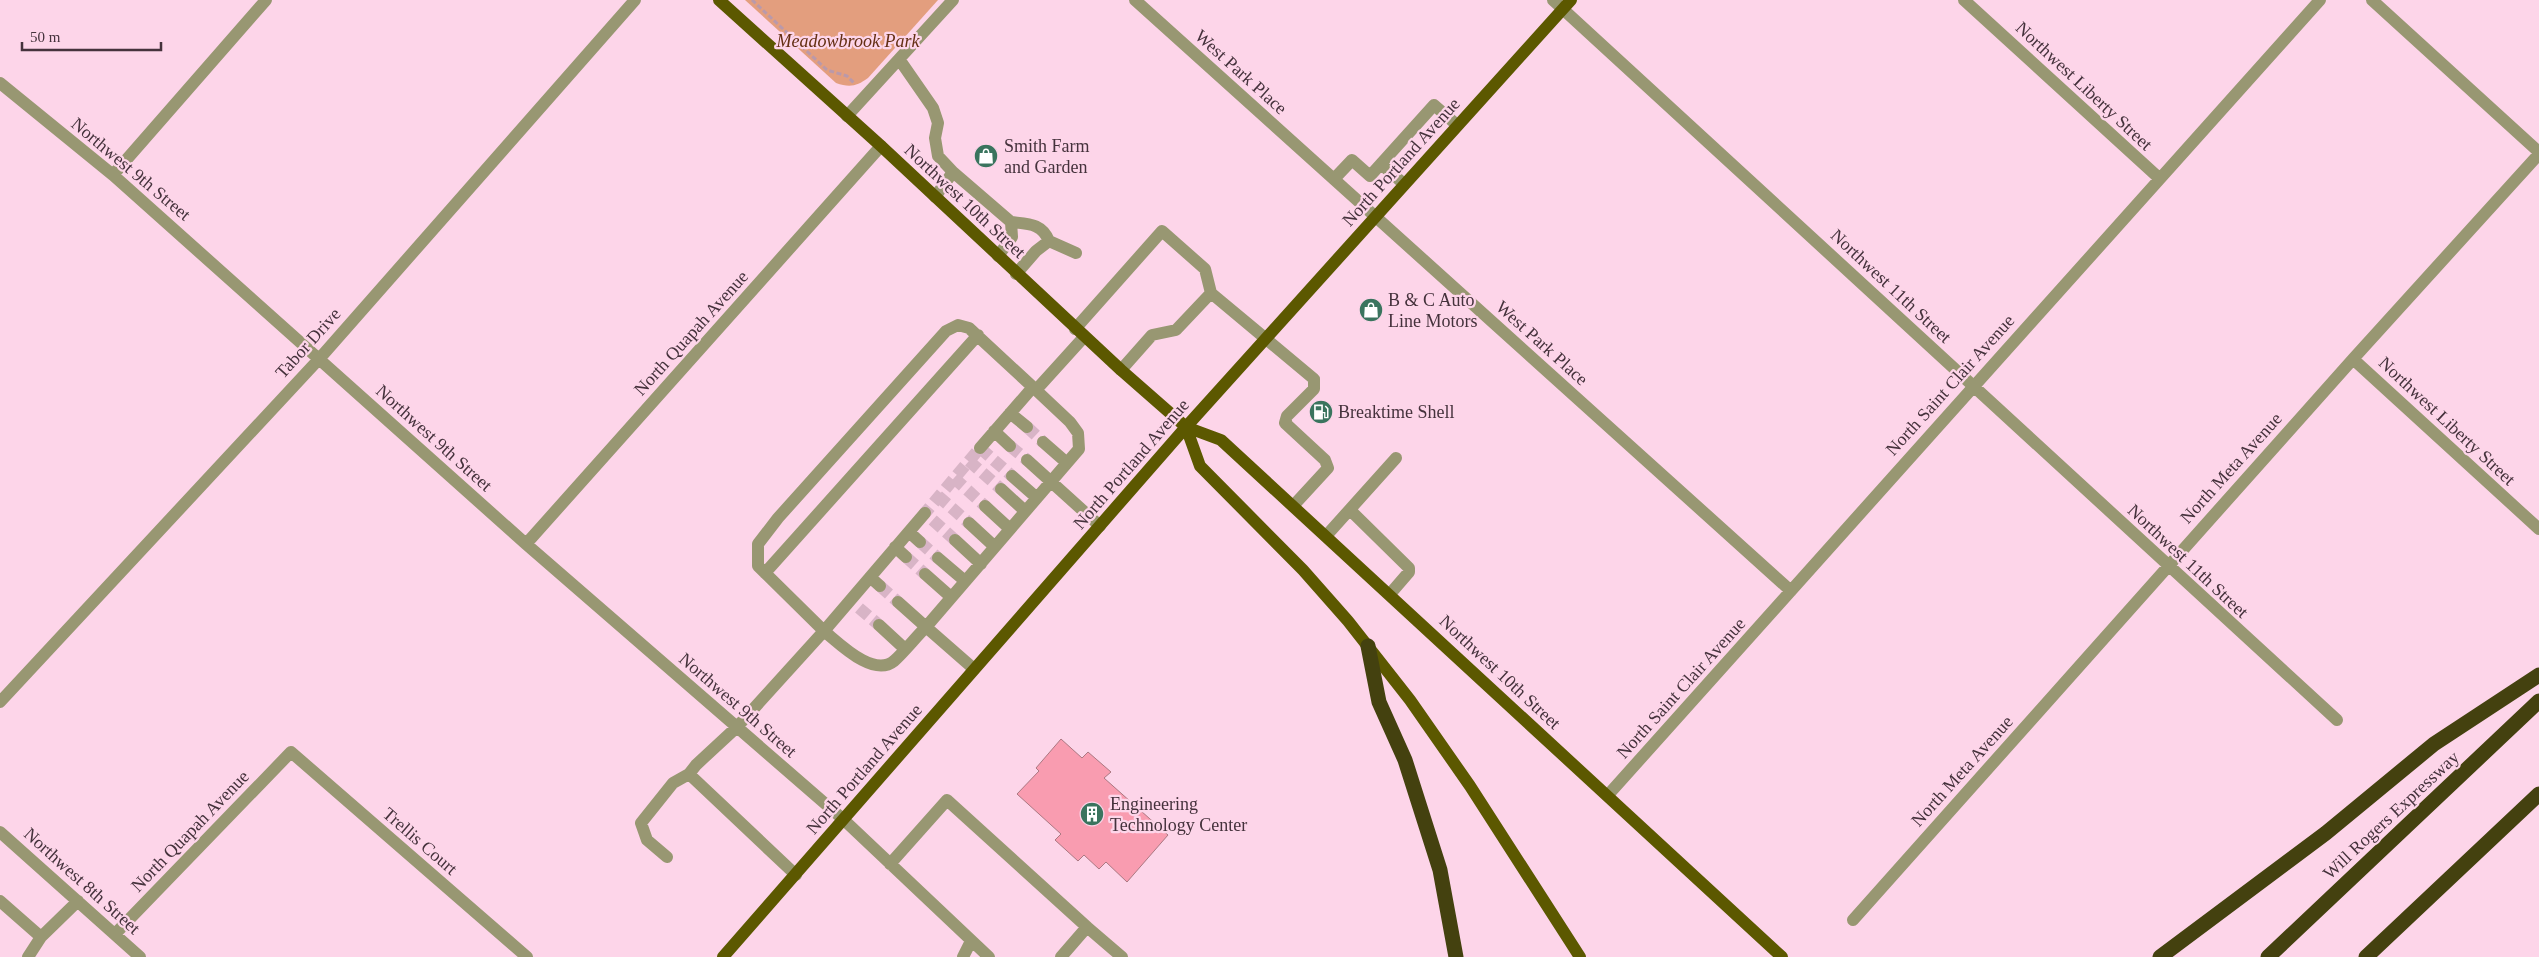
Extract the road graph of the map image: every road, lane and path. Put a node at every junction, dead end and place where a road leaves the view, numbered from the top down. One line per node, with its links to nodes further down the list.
1 (266, 0): 20 (street)
2 (635, 0): 35 (street, Tabor Drive)
3 (719, 0): 14 (main road, Northwest 10th Street)
4 (752, 0): 13 (path)
5 (953, 0): 11 (street)
6 (1135, 0): 22 (street, West Park Place)
7 (1964, 0): 21 (street, Northwest Liberty Street)
8 (2320, 0): 21 (street, North Saint Clair Avenue)
9 (2372, 0): 17 (street)
10 (1563, 3): 15 (main road, North Portland Avenue); 38 (street, Northwest 11th Street)
11 (898, 59): 13 (street); 19 (street)
12 (0, 83): 20 (street, Northwest 9th Street)
13 (866, 95): 14 (street)
14 (847, 116): 16 (main road, Northwest 10th Street)
15 (1457, 126): 18 (street); 23 (main road, North Portland Avenue)
16 (881, 146): 24 (main road, Northwest 10th Street); 67 (street, North Quapah Avenue)
17 (2539, 153): 36 (street, North Meta Avenue)
18 (1381, 164): 22 (street); 23 (street)
19 (953, 172): 24 (street); 26 (street)
20 (113, 175): 35 (street, Northwest 9th Street)
21 (2158, 178): 38 (street, North Saint Clair Avenue)
22 (1334, 179): 25 (street, West Park Place)
23 (1404, 184): 25 (main road, North Portland Avenue)
24 (935, 197): 29 (main road, Northwest 10th Street)
25 (1375, 216): 34 (main road, North Portland Avenue); 79 (street, West Park Place)
26 (1011, 222): 27 (street); 29 (street)
27 (1049, 241): 28 (street); 30 (street)
28 (1076, 254)
29 (998, 256): 30 (main road, Northwest 10th Street)
30 (1016, 274): 32 (main road, Northwest 10th Street)
31 (1211, 293): 32 (street); 34 (street); 37 (street)
32 (1080, 333): 37 (main road, Northwest 10th Street); 39 (street)
33 (978, 335): 39 (street); 74 (street); 74 (street)
34 (1267, 337): 42 (main road, North Portland Avenue); 55 (street)
35 (320, 358): 67 (street, Northwest 9th Street); 91 (street, Tabor Drive)
36 (2353, 359): 62 (street, Northwest Liberty Street); 73 (street, North Meta Avenue)
37 (1121, 370): 42 (main road, Northwest 10th Street)
38 (1973, 386): 73 (street, Northwest 11th Street); 79 (street, North Saint Clair Avenue)
39 (1034, 389): 40 (street); 49 (street)
40 (1010, 413): 41 (street); 43 (street)
41 (1027, 427)
42 (1186, 427): 55 (main road, Northwest 10th Street); 60 (main road, North Portland Avenue); 86 (main road, Northwest 10th Street)
43 (994, 431): 45 (street); 46 (street)
44 (1043, 442): 49 (street)
45 (1010, 446)
46 (980, 448)
47 (1396, 458): 56 (street)
48 (1027, 460): 51 (street)
49 (1067, 463): 51 (street)
50 (1012, 476): 53 (street)
51 (1051, 482): 53 (street); 60 (street)
52 (1001, 490): 57 (street)
53 (1037, 498): 57 (street)
54 (985, 506): 61 (street)
55 (1293, 506): 64 (main road, Northwest 10th Street)
56 (1350, 510): 64 (street); 80 (street)
57 (1025, 512): 61 (street)
58 (925, 513): 63 (street)
59 (969, 523): 69 (street)
60 (1100, 526): 88 (main road, North Portland Avenue)
61 (1010, 529): 69 (street)
62 (2539, 529)
63 (909, 532): 66 (street); 68 (street)
64 (1326, 536): 80 (main road, Northwest 10th Street)
65 (955, 540): 72 (street)
66 (920, 542)
67 (526, 544): 93 (street, Northwest 9th Street)
68 (895, 547): 70 (street); 76 (street)
69 (995, 547): 72 (street)
70 (906, 557)
71 (938, 558): 77 (street)
72 (980, 564): 77 (street)
73 (2168, 566): 92 (street, Northwest 11th Street); 105 (street, North Meta Avenue)
74 (765, 573): 85 (street)
75 (925, 574): 81 (street)
76 (870, 577): 78 (street); 85 (street)
77 (965, 581): 81 (street)
78 (880, 586)
79 (1791, 591): 97 (street, North Saint Clair Avenue)
80 (1390, 594): 97 (main road, Northwest 10th Street)
81 (951, 597): 84 (street)
82 (898, 602): 84 (street)
83 (879, 625): 87 (street)
84 (926, 627): 87 (street); 88 (street)
85 (824, 630): 87 (street); 93 (street)
86 (1368, 646): 118 (highway); 119 (main road, Northwest 10th Street)
87 (905, 649)
88 (974, 669): 98 (main road, North Portland Avenue)
89 (2539, 675): 121 (highway)
90 (2539, 701): 122 (highway, Will Rogers Expressway)
91 (0, 702)
92 (2337, 720)
93 (737, 727): 95 (street); 98 (street, Northwest 9th Street)
94 (291, 752): 107 (street, North Quapah Avenue); 112 (street, Trellis Court)
95 (689, 774): 100 (street); 102 (street)
96 (2539, 794): 123 (highway)
97 (1608, 795): 120 (main road, Northwest 10th Street)
98 (844, 820): 101 (street, Northwest 9th Street); 102 (main road, North Portland Avenue)
99 (0, 832): 104 (street, Northwest 8th Street)
100 (667, 857)
101 (890, 864): 106 (street); 109 (street, Northwest 9th Street)
102 (796, 875): 113 (main road, North Portland Avenue)
103 (0, 901): 108 (street)
104 (78, 901): 107 (street, Northwest 8th Street); 108 (street)
105 (1853, 920)
106 (1088, 927): 116 (street); 117 (street)
107 (115, 934): 111 (street, Northwest 8th Street)
108 (41, 937): 110 (street)
109 (971, 941): 114 (street); 115 (street, Northwest 9th Street)
110 (28, 957)
111 (140, 957)
112 (527, 957)
113 (723, 957)
114 (962, 957)
115 (989, 957)
116 (1061, 957)
117 (1122, 957)
118 (1456, 957)
119 (1580, 957)
120 (1782, 957)
121 (2160, 957)
122 (2268, 957)
123 (2366, 957)

